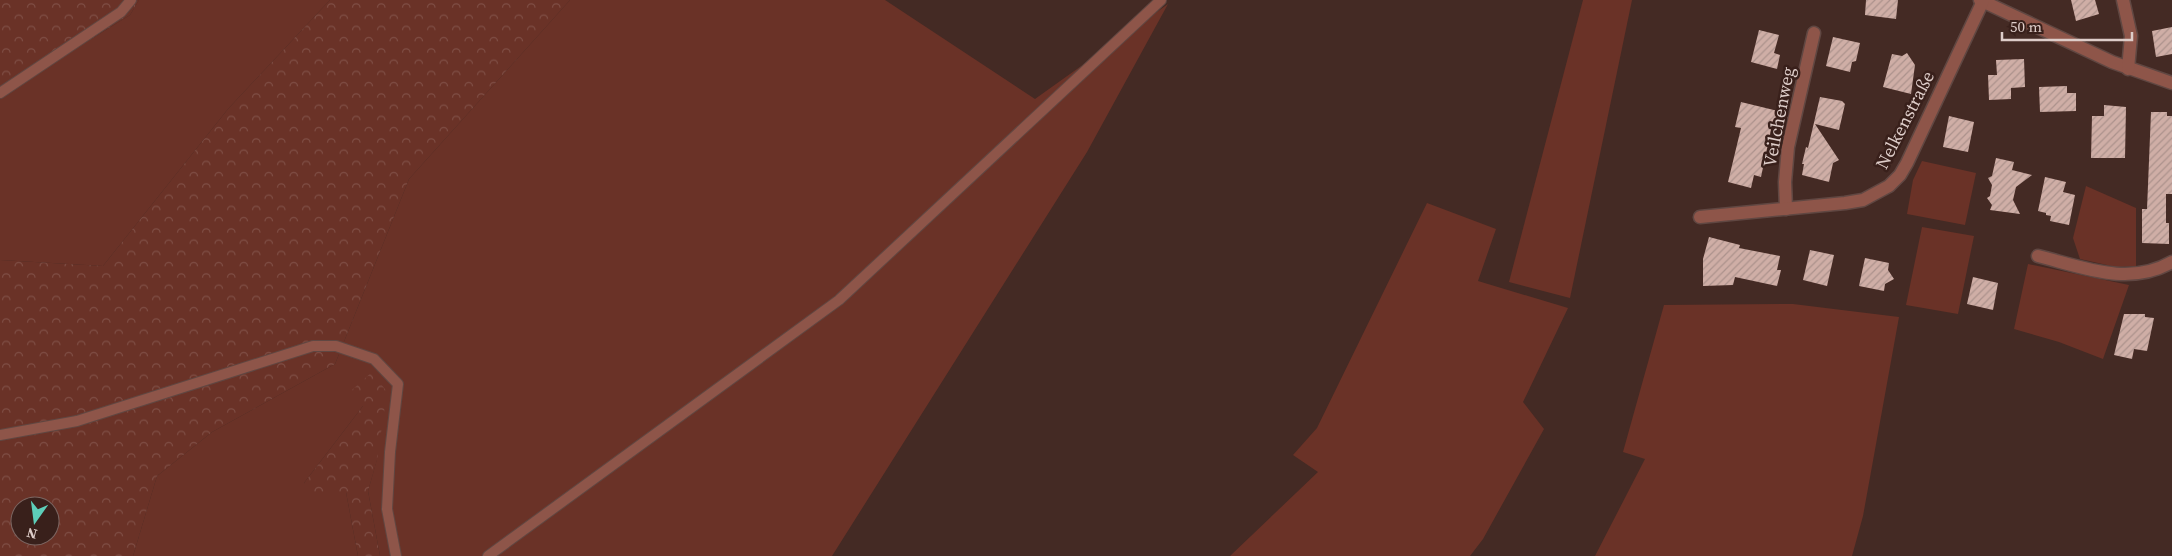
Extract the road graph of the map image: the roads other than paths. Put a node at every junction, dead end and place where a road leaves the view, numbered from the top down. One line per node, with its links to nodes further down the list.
1 (131, 0): 8 (lane)
2 (1161, 0): 15 (lane)
3 (2123, 0): 6 (street)
4 (1981, 1): 6 (street); 9 (street, Nelkenstraße)
5 (1814, 33): 9 (street, Veilchenweg)
6 (2128, 69): 7 (street)
7 (2172, 83)
8 (0, 93)
9 (1786, 209): 10 (street, Nelkenstraße)
10 (1700, 216)
11 (2038, 256): 12 (street)
12 (2172, 262)
13 (0, 435): 14 (lane)
14 (396, 556)
15 (488, 556)

